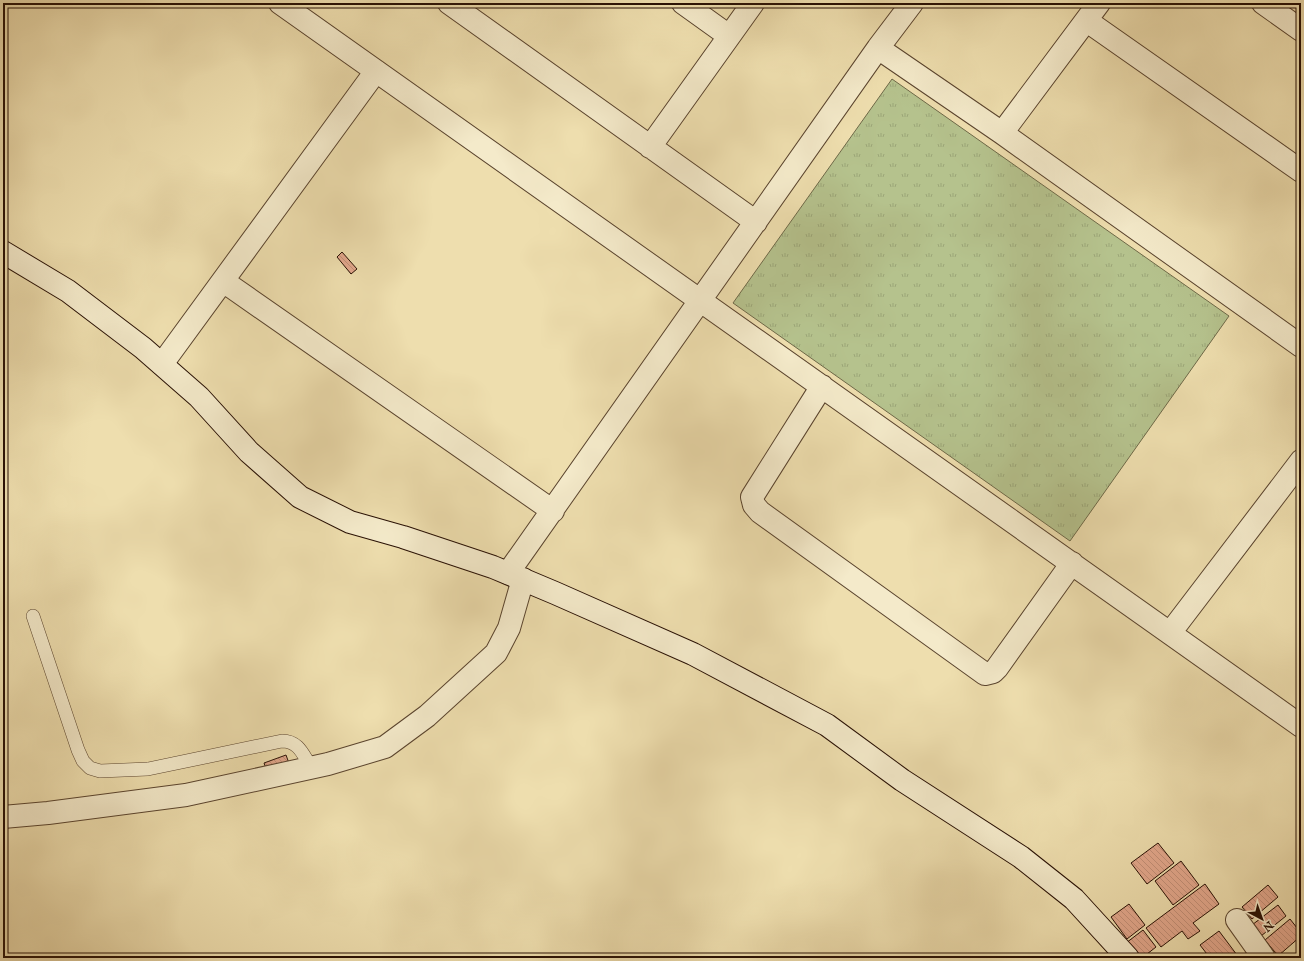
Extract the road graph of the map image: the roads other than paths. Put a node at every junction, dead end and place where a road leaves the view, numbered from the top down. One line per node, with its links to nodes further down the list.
1 (280, 3): 12 (street)
2 (449, 3): 14 (street)
3 (683, 3): 10 (street)
4 (753, 3): 10 (street)
5 (912, 3): 11 (street)
6 (1099, 3): 8 (street)
7 (1264, 3): 9 (street)
8 (1087, 21): 13 (street); 15 (street)
9 (1301, 30)
10 (729, 36): 14 (street)
11 (878, 48): 13 (street); 16 (street)
12 (376, 71): 18 (street); 19 (street)
13 (1002, 133): 20 (street)
14 (650, 147): 16 (street)
15 (1301, 171)
16 (756, 222): 19 (street)
17 (3, 252): 21 (street)
18 (223, 281): 21 (street); 24 (street)
19 (701, 301): 22 (street); 24 (street)
20 (1301, 346)
21 (162, 364): 26 (street)
22 (822, 386): 25 (street); 25 (street)
23 (1301, 461): 28 (street)
24 (552, 511): 26 (street)
25 (1072, 563): 28 (street)
26 (516, 576): 30 (street); 33 (street)
27 (34, 616): 30 (lane)
28 (1170, 633): 29 (street)
29 (1301, 726)
30 (312, 768): 31 (street)
31 (3, 816)
32 (1237, 920): 34 (street)
33 (1128, 958)
34 (1264, 958)

